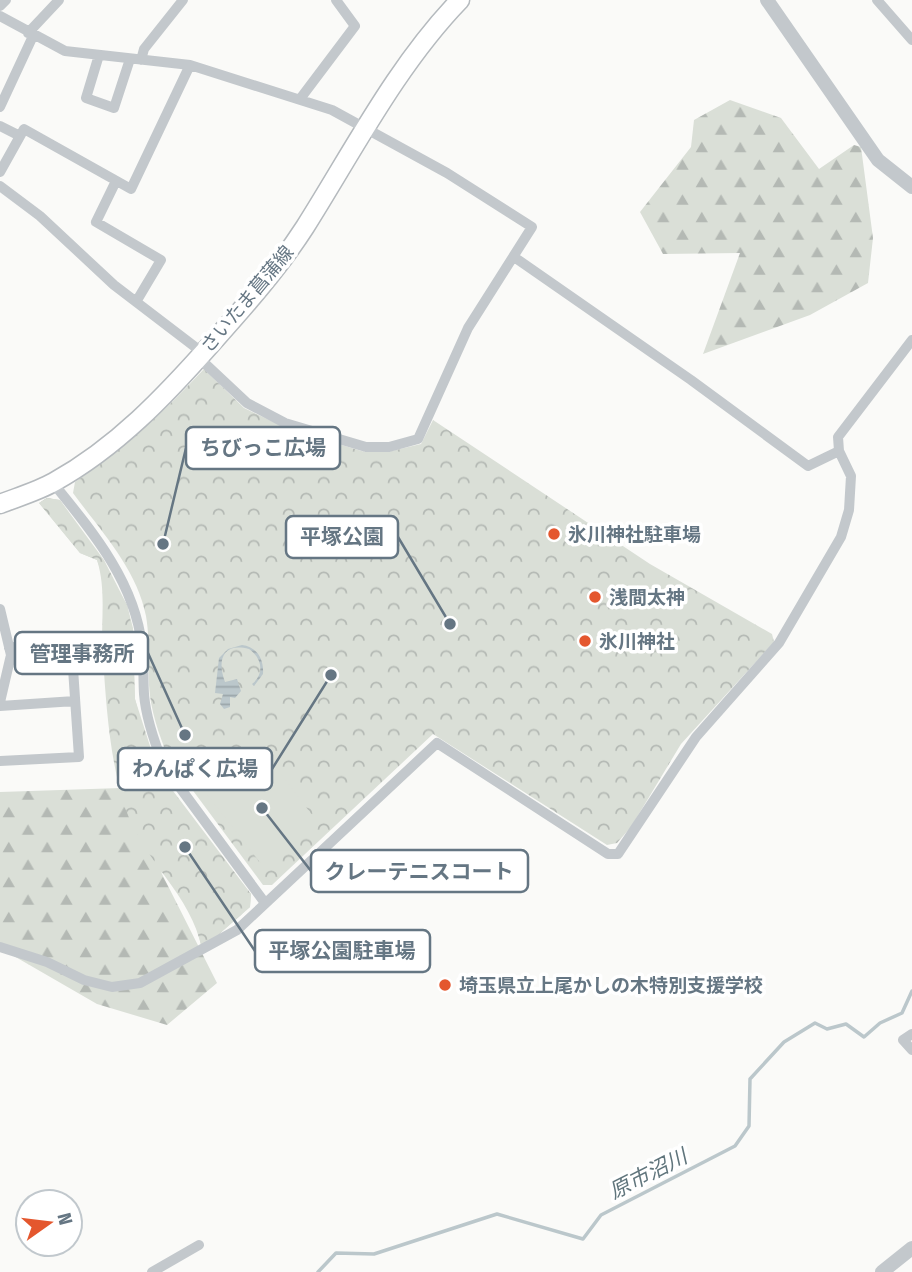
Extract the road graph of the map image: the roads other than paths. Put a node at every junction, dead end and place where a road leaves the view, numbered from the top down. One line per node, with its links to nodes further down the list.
1 (6, 0): 8 (street)
2 (60, 0): 10 (street)
3 (183, 0): 13 (street)
4 (336, 0): 15 (street)
5 (460, 0): 18 (main road, さいたま菖蒲線)
6 (767, 0): 23 (street)
7 (877, 0): 11 (street)
8 (0, 6)
9 (0, 16): 10 (street)
10 (30, 35): 12 (street); 16 (street)
11 (912, 40)
12 (99, 55): 13 (street); 13 (street)
13 (135, 60): 14 (street)
14 (190, 65): 15 (street); 21 (street)
15 (300, 99): 18 (street)
16 (0, 107)
17 (0, 126): 19 (street)
18 (366, 129): 24 (street); 27 (main road, さいたま菖蒲線)
19 (20, 136): 20 (street); 21 (street)
20 (0, 172)
21 (116, 181): 25 (street)
22 (0, 186): 25 (street)
23 (912, 187)
24 (514, 257): 27 (street); 28 (street)
25 (136, 302): 27 (street)
26 (912, 340): 28 (street)
27 (201, 355): 29 (main road, さいたま菖蒲線)
28 (839, 451): 37 (street)
29 (53, 483): 30 (main road, さいたま菖蒲線); 37 (street)
30 (0, 504)
31 (0, 609): 32 (street)
32 (2, 628): 33 (street)
33 (9, 648): 34 (street); 35 (street)
34 (75, 701): 35 (street); 36 (street)
35 (0, 704)
36 (0, 761)
37 (265, 903): 38 (street)
38 (0, 947)
39 (912, 1034): 40 (street)
40 (912, 1050)
41 (198, 1245): 43 (street)
42 (912, 1248): 44 (street)
43 (152, 1272)
44 (881, 1272)

